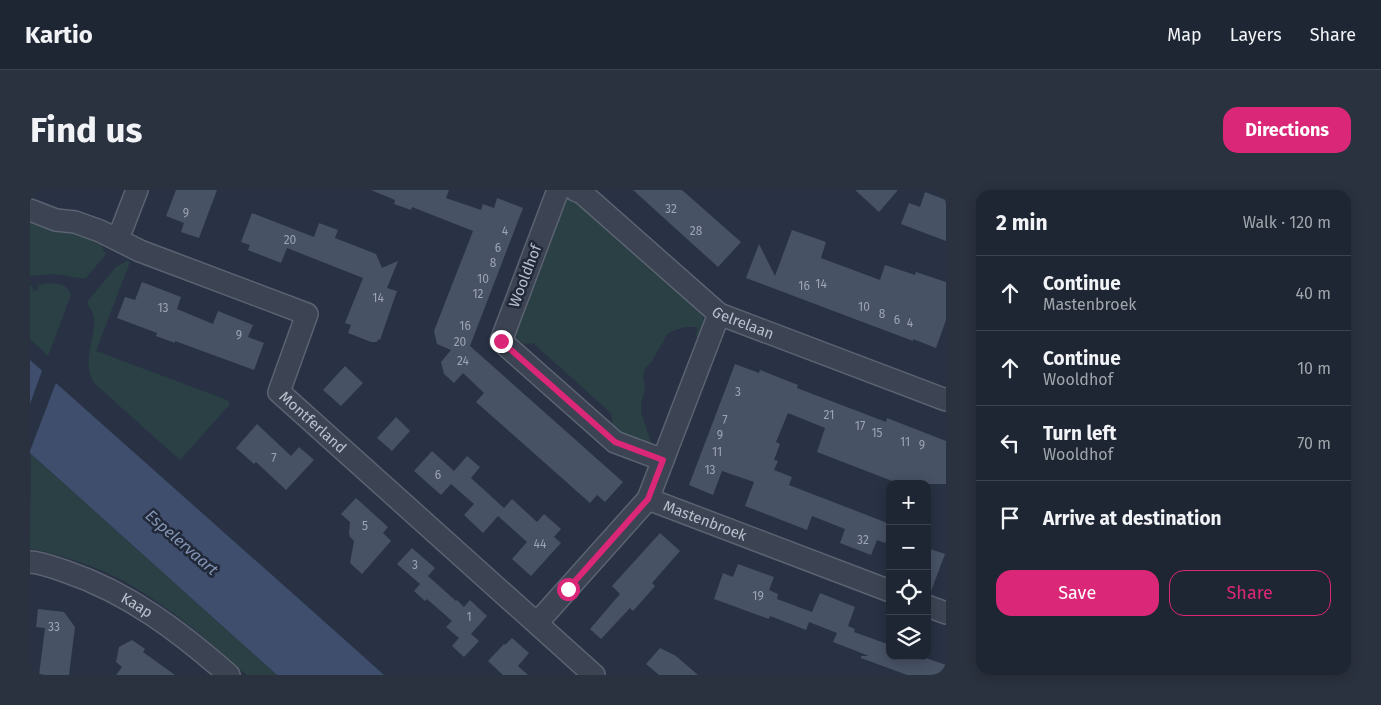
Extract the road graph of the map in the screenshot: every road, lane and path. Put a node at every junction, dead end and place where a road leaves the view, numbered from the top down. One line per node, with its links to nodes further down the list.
1 (137, 190): 5 (street)
2 (558, 190): 8 (street, Wooldhof)
3 (581, 191): 6 (street, Gelrelaan)
4 (30, 210): 5 (street)
5 (118, 239): 14 (street, Montferland)
6 (718, 314): 7 (street, Gelrelaan); 8 (street)
7 (946, 400)
8 (663, 460): 9 (street)
9 (648, 499): 11 (street, Mastenbroek); 14 (street, Mastenbroek)
10 (30, 562): 15 (street, Kaap)
11 (886, 589)
12 (931, 607): 13 (street)
13 (946, 613)
14 (537, 623): 16 (street)
15 (229, 675)
16 (594, 675)

